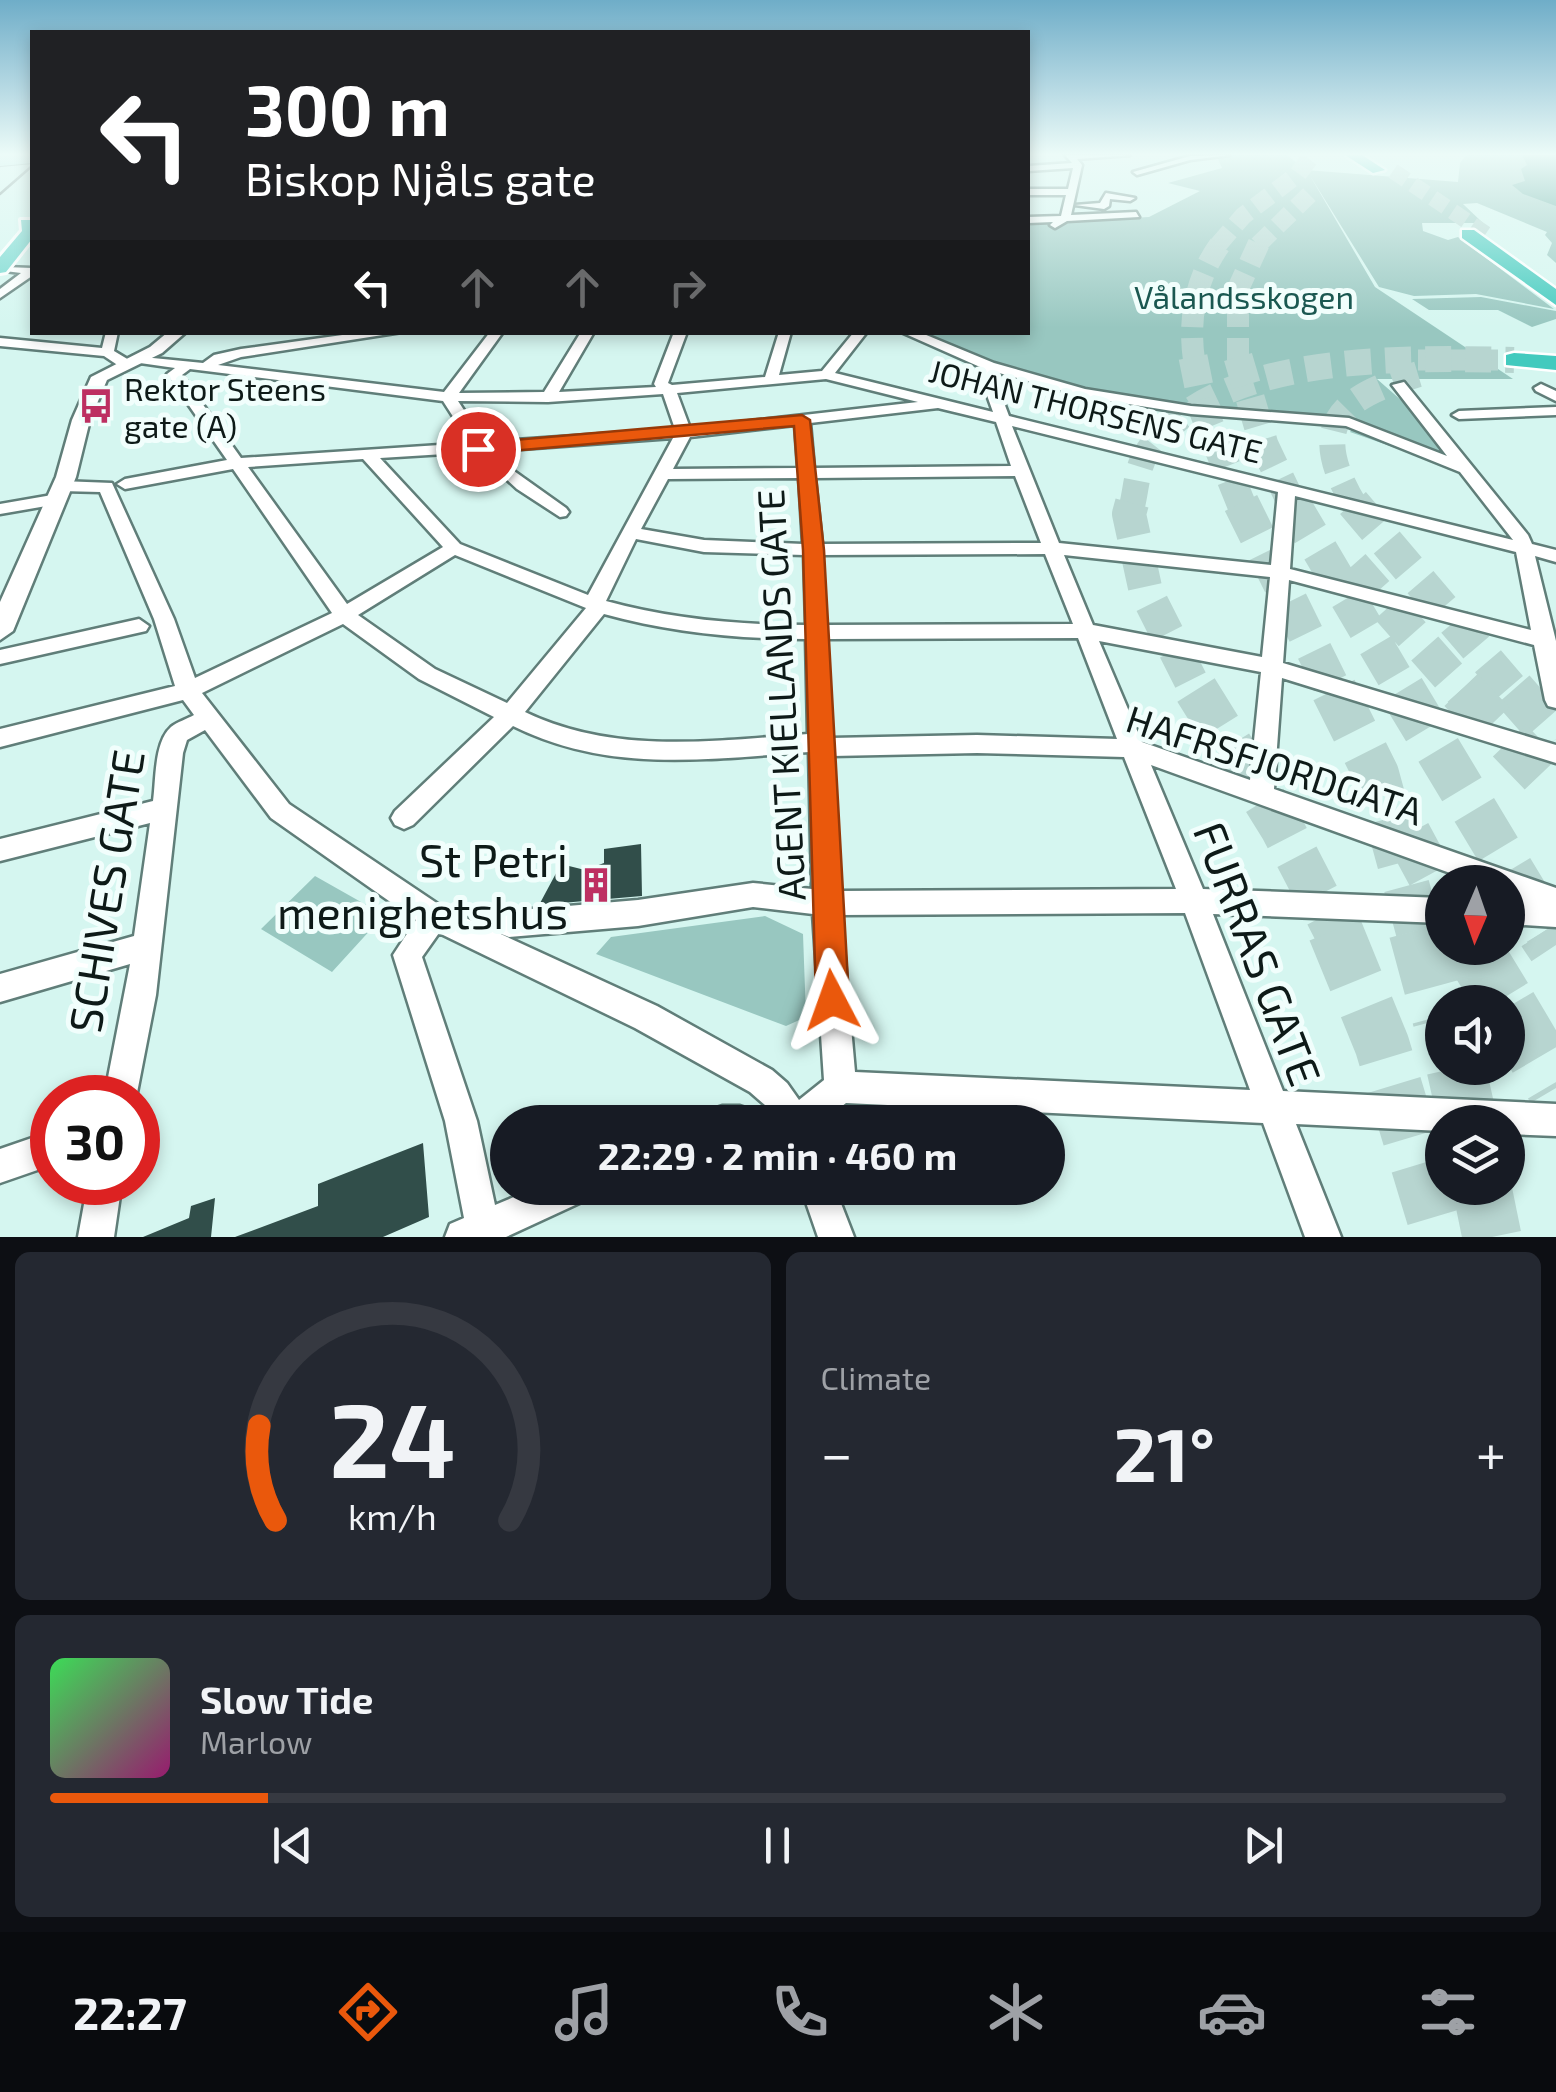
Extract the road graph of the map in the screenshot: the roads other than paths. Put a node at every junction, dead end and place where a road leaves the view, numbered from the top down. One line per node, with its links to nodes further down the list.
1 (1066, 213): 3 (street)
2 (1136, 215): 3 (street)
3 (1065, 218): 4 (street); 6 (street)
4 (1030, 220)
5 (30, 226): 7 (main road)
6 (1054, 226)
7 (3, 271): 8 (street)
8 (30, 271)
9 (30, 272): 11 (street)
10 (1556, 285): 12 (highway)
11 (0, 294)
12 (1556, 299)
13 (113, 335): 26 (street)
14 (172, 335): 26 (street)
15 (244, 335): 25 (street)
16 (356, 335): 23 (street)
17 (495, 335): 36 (street)
18 (586, 335): 37 (street)
19 (679, 335): 34 (street)
20 (784, 335): 32 (street)
21 (859, 335): 31 (street)
22 (914, 335): 29 (street)
23 (329, 337): 25 (street)
24 (0, 342): 26 (street, JOHAN THORSENS GATE)
25 (241, 353): 28 (street)
26 (123, 358): 28 (street, JOHAN THORSENS GATE); 53 (street)
27 (1517, 364): 30 (highway)
28 (197, 366): 36 (street, JOHAN THORSENS GATE); 46 (street, HAFRSFJORDGATA)
29 (989, 366): 41 (street, FURRAS GATE); 47 (street)
30 (1551, 374): 35 (street)
31 (826, 375): 32 (street, JOHAN THORSENS GATE); 38 (street, JOHAN THORSENS GATE)
32 (771, 380): 34 (street, JOHAN THORSENS GATE)
33 (1399, 384): 47 (street)
34 (669, 390): 37 (street, JOHAN THORSENS GATE); 43 (street)
35 (1556, 396)
36 (448, 397): 37 (street, JOHAN THORSENS GATE); 44 (street)
37 (548, 398)
38 (948, 404): 41 (street, JOHAN THORSENS GATE); 42 (street)
39 (1556, 411): 40 (street)
40 (1460, 415)
41 (1000, 417): 48 (street, FURRAS GATE); 52 (street, JOHAN THORSENS GATE)
42 (802, 420): 43 (street); 49 (street, AGENT KIELLANDS GATE)
43 (684, 433): 44 (street); 50 (street)
44 (478, 449): 45 (street); 55 (street)
45 (367, 454): 46 (street); 58 (street)
46 (238, 463): 51 (street); 64 (street, HAFRSFJORDGATA)
47 (1466, 469): 57 (street)
48 (1020, 471): 49 (street); 59 (street, FURRAS GATE)
49 (808, 472): 50 (street); 60 (street, AGENT KIELLANDS GATE)
50 (664, 474): 56 (street)
51 (125, 484)
52 (1287, 489): 57 (street, JOHAN THORSENS GATE); 62 (street)
53 (56, 493): 54 (street); 66 (street); 72 (street)
54 (0, 509)
55 (560, 512)
56 (632, 533): 60 (street); 63 (street)
57 (1525, 546): 61 (street, JOHAN THORSENS GATE); 69 (street)
58 (454, 548): 63 (street); 64 (street)
59 (1052, 548): 60 (street); 62 (street); 67 (street, FURRAS GATE)
60 (814, 550): 68 (street, AGENT KIELLANDS GATE)
61 (1556, 556)
62 (1279, 572): 69 (street); 71 (street)
63 (596, 605): 68 (street); 74 (street)
64 (344, 615): 72 (street); 74 (street, HAFRSFJORDGATA)
65 (139, 626): 70 (street)
66 (0, 631)
67 (1086, 631): 68 (street); 71 (street); 78 (street, FURRAS GATE)
68 (817, 633): 77 (street, AGENT KIELLANDS GATE)
69 (1546, 641): 73 (street)
70 (0, 657)
71 (1269, 666): 79 (street); 80 (street)
72 (188, 692): 75 (street); 76 (street)
73 (1556, 700)
74 (508, 716): 77 (street, HAFRSFJORDGATA); 82 (street)
75 (209, 718): 81 (street, SCHIVES GATE); 92 (street)
76 (0, 738)
77 (822, 744): 78 (street, HAFRSFJORDGATA); 88 (street, AGENT KIELLANDS GATE)
78 (1131, 748): 80 (street, HAFRSFJORDGATA); 87 (street, FURRAS GATE)
79 (1556, 754)
80 (1261, 796): 84 (street, HAFRSFJORDGATA)
81 (166, 808): 83 (street); 94 (street, SCHIVES GATE)
82 (404, 818)
83 (0, 850)
84 (1455, 865)
85 (1525, 889): 86 (street, HAFRSFJORDGATA)
86 (1556, 900)
87 (1194, 901): 88 (street); 89 (street); 100 (street, FURRAS GATE)
88 (826, 903): 93 (street); 97 (street, AGENT KIELLANDS GATE)
89 (1425, 909)
90 (1525, 913): 91 (street)
91 (1556, 914)
92 (434, 917): 98 (street); 107 (street)
93 (509, 924)
94 (145, 946): 95 (street); 96 (street, SCHIVES GATE)
95 (0, 988)
96 (125, 1075)
97 (840, 1087): 99 (street); 100 (street)
98 (780, 1105)
99 (819, 1105)
100 (1275, 1111): 101 (street); 110 (street, FURRAS GATE)
101 (1556, 1120)
102 (30, 1156): 103 (street)
103 (0, 1166)
104 (101, 1205): 108 (street)
105 (539, 1205): 107 (street)
106 (824, 1205): 109 (street)
107 (479, 1234)
108 (96, 1237)
109 (836, 1237)
110 (1323, 1237)

